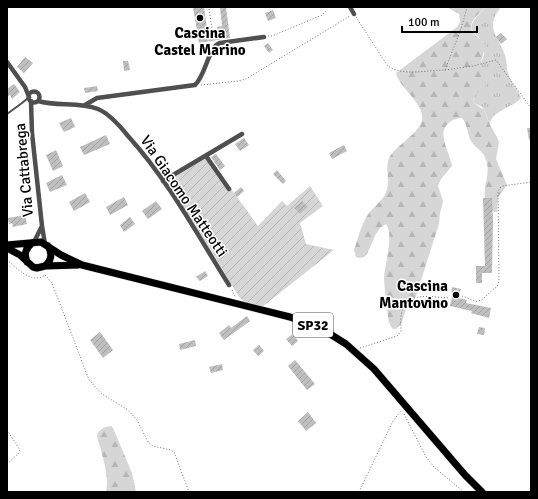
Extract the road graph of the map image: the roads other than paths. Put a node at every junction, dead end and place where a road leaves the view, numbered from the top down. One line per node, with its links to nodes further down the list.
1 (350, 7): 2 (street)
2 (354, 14)
3 (264, 37): 9 (street)
4 (7, 62): 5 (street)
5 (25, 87): 6 (street); 7 (street)
6 (33, 92): 7 (street); 7 (street, Via Giacomo Matteotti)
7 (35, 100): 8 (lane); 8 (lane); 9 (street, Via Giacomo Matteotti); 15 (street, Via Cattabrega)
8 (22, 104): 10 (lane)
9 (85, 105): 13 (street, Via Giacomo Matteotti)
10 (7, 114)
11 (242, 134): 12 (street)
12 (206, 156): 13 (street); 14 (street)
13 (163, 181): 23 (street, Via Giacomo Matteotti)
14 (230, 189)
15 (42, 226): 16 (street, Via Cattabrega); 18 (street, Via Cattabrega)
16 (33, 243): 17 (main road); 18 (main road); 20 (main road)
17 (7, 245)
18 (47, 245): 21 (main road, SP32); 22 (main road)
19 (7, 248): 20 (main road)
20 (27, 262): 22 (main road)
21 (82, 265): 22 (main road, SP32); 24 (main road, SP32)
22 (43, 267)
23 (229, 285)
24 (482, 492)

